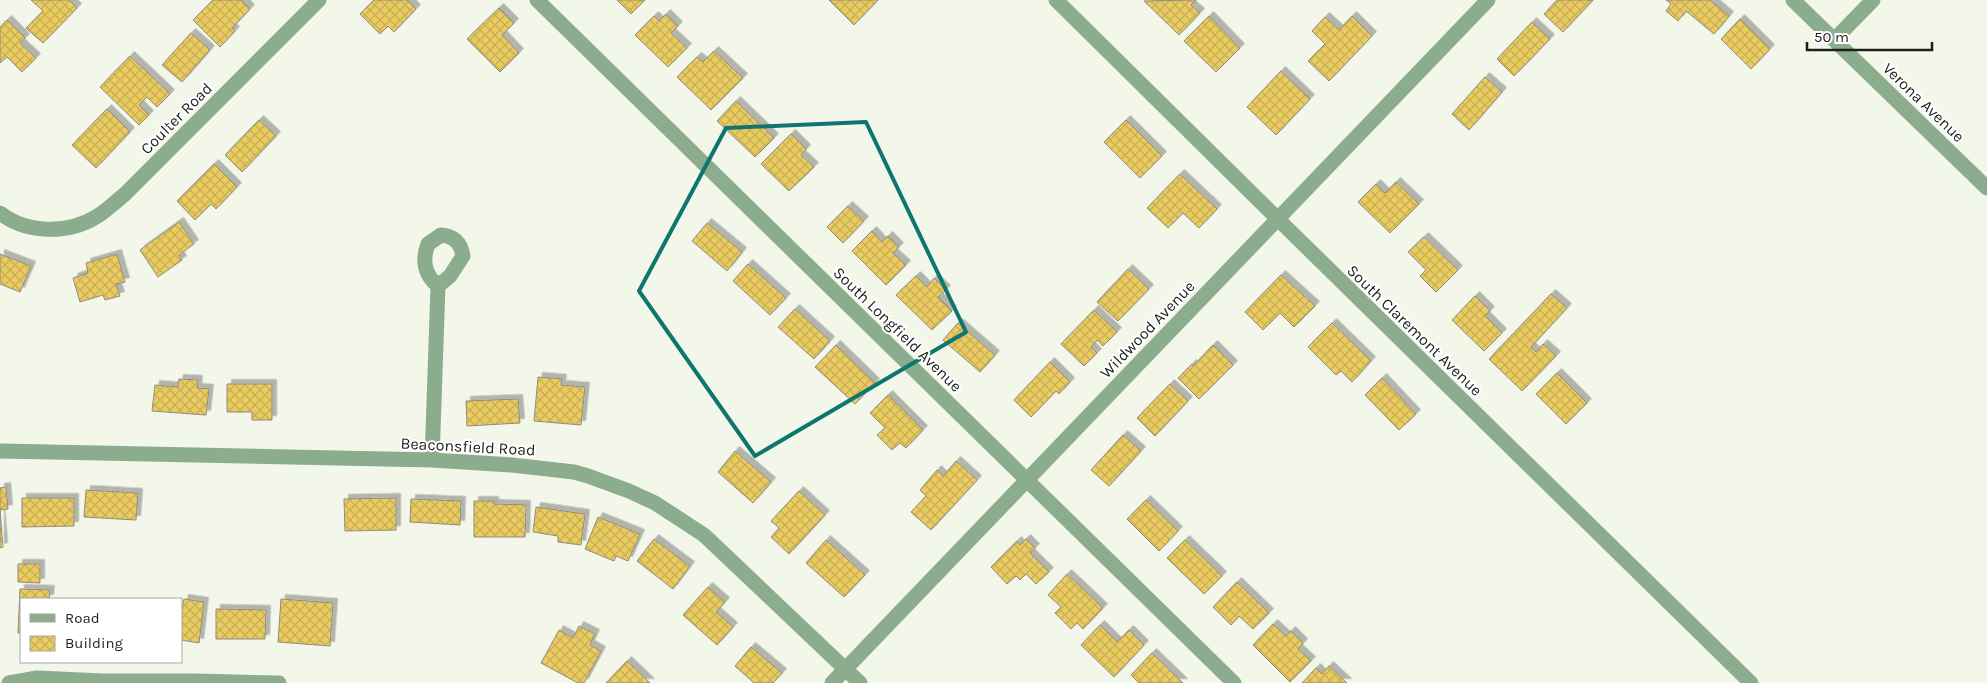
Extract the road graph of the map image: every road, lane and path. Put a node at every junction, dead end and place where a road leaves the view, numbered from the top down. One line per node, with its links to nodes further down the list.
1 (319, 0): 9 (street, Coulter Road)
2 (537, 0): 14 (street, South Longfield Avenue)
3 (1056, 0): 10 (street, South Claremont Avenue)
4 (1488, 0): 10 (street, Wildwood Avenue)
5 (1793, 0): 7 (street, Verona Avenue)
6 (1873, 0): 7 (street)
7 (1834, 40): 8 (street, Verona Avenue)
8 (1987, 188)
9 (0, 213)
10 (1278, 220): 14 (street, Wildwood Avenue); 22 (street, South Claremont Avenue)
11 (438, 286): 13 (street)
12 (0, 451): 13 (street, Beaconsfield Road)
13 (432, 460): 15 (street, Beaconsfield Road)
14 (1026, 479): 15 (street, Wildwood Avenue); 21 (street, South Longfield Avenue)
15 (845, 669): 19 (street, Wildwood Avenue); 20 (street, Beaconsfield Road)
16 (103, 682): 17 (street); 18 (street)
17 (8, 683)
18 (279, 683)
19 (832, 683)
20 (860, 683)
21 (1234, 683)
22 (1751, 683)

